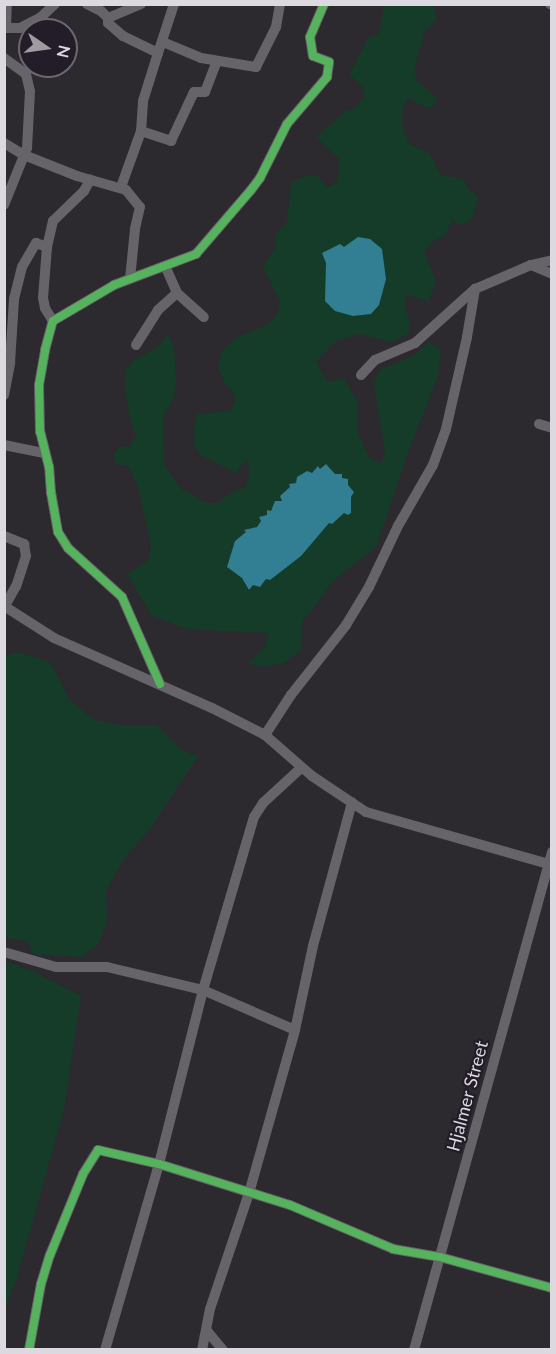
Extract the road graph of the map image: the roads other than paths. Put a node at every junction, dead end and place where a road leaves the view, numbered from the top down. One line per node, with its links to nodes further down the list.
1 (7, 4): 9 (street)
2 (55, 4): 9 (street)
3 (87, 4): 8 (street)
4 (141, 4): 8 (street)
5 (174, 4): 10 (street)
6 (280, 4): 12 (street)
7 (324, 4): 22 (street)
8 (108, 18): 10 (street)
9 (5, 28)
10 (161, 48): 12 (street); 13 (street)
11 (4, 58): 15 (street)
12 (217, 61): 13 (street)
13 (141, 131): 17 (street)
14 (4, 143): 15 (street)
15 (24, 155): 16 (street); 18 (street)
16 (90, 180): 17 (street); 19 (street)
17 (121, 188): 24 (street)
18 (4, 205)
19 (47, 247): 28 (street); 31 (street)
20 (552, 260): 21 (street)
21 (531, 265): 23 (street); 25 (street)
22 (166, 268): 24 (street); 26 (street)
23 (552, 274)
24 (130, 279): 28 (street)
25 (475, 289): 30 (street); 39 (street)
26 (177, 293): 27 (street); 29 (street)
27 (204, 317)
28 (53, 321): 35 (street)
29 (136, 345)
30 (361, 375)
31 (4, 395)
32 (539, 424): 33 (street)
33 (552, 428)
34 (4, 445): 35 (street)
35 (44, 453): 38 (street)
36 (4, 536): 37 (street)
37 (5, 606): 38 (street)
38 (160, 684): 39 (street)
39 (266, 735): 40 (street)
40 (302, 768): 41 (street); 45 (street)
41 (352, 802): 43 (street); 46 (street)
42 (552, 852): 43 (street, Hjalmer Street)
43 (550, 865): 49 (street, Hjalmer Street)
44 (4, 952): 45 (street)
45 (203, 990): 46 (street); 47 (street)
46 (295, 1030): 48 (street)
47 (159, 1164): 48 (street); 52 (street); 53 (street)
48 (249, 1193): 49 (street); 51 (street)
49 (440, 1257): 50 (street); 56 (street, Hjalmer Street)
50 (552, 1288)
51 (207, 1331): 54 (street); 55 (street)
52 (29, 1350)
53 (105, 1350)
54 (202, 1350)
55 (223, 1350)
56 (414, 1350)

